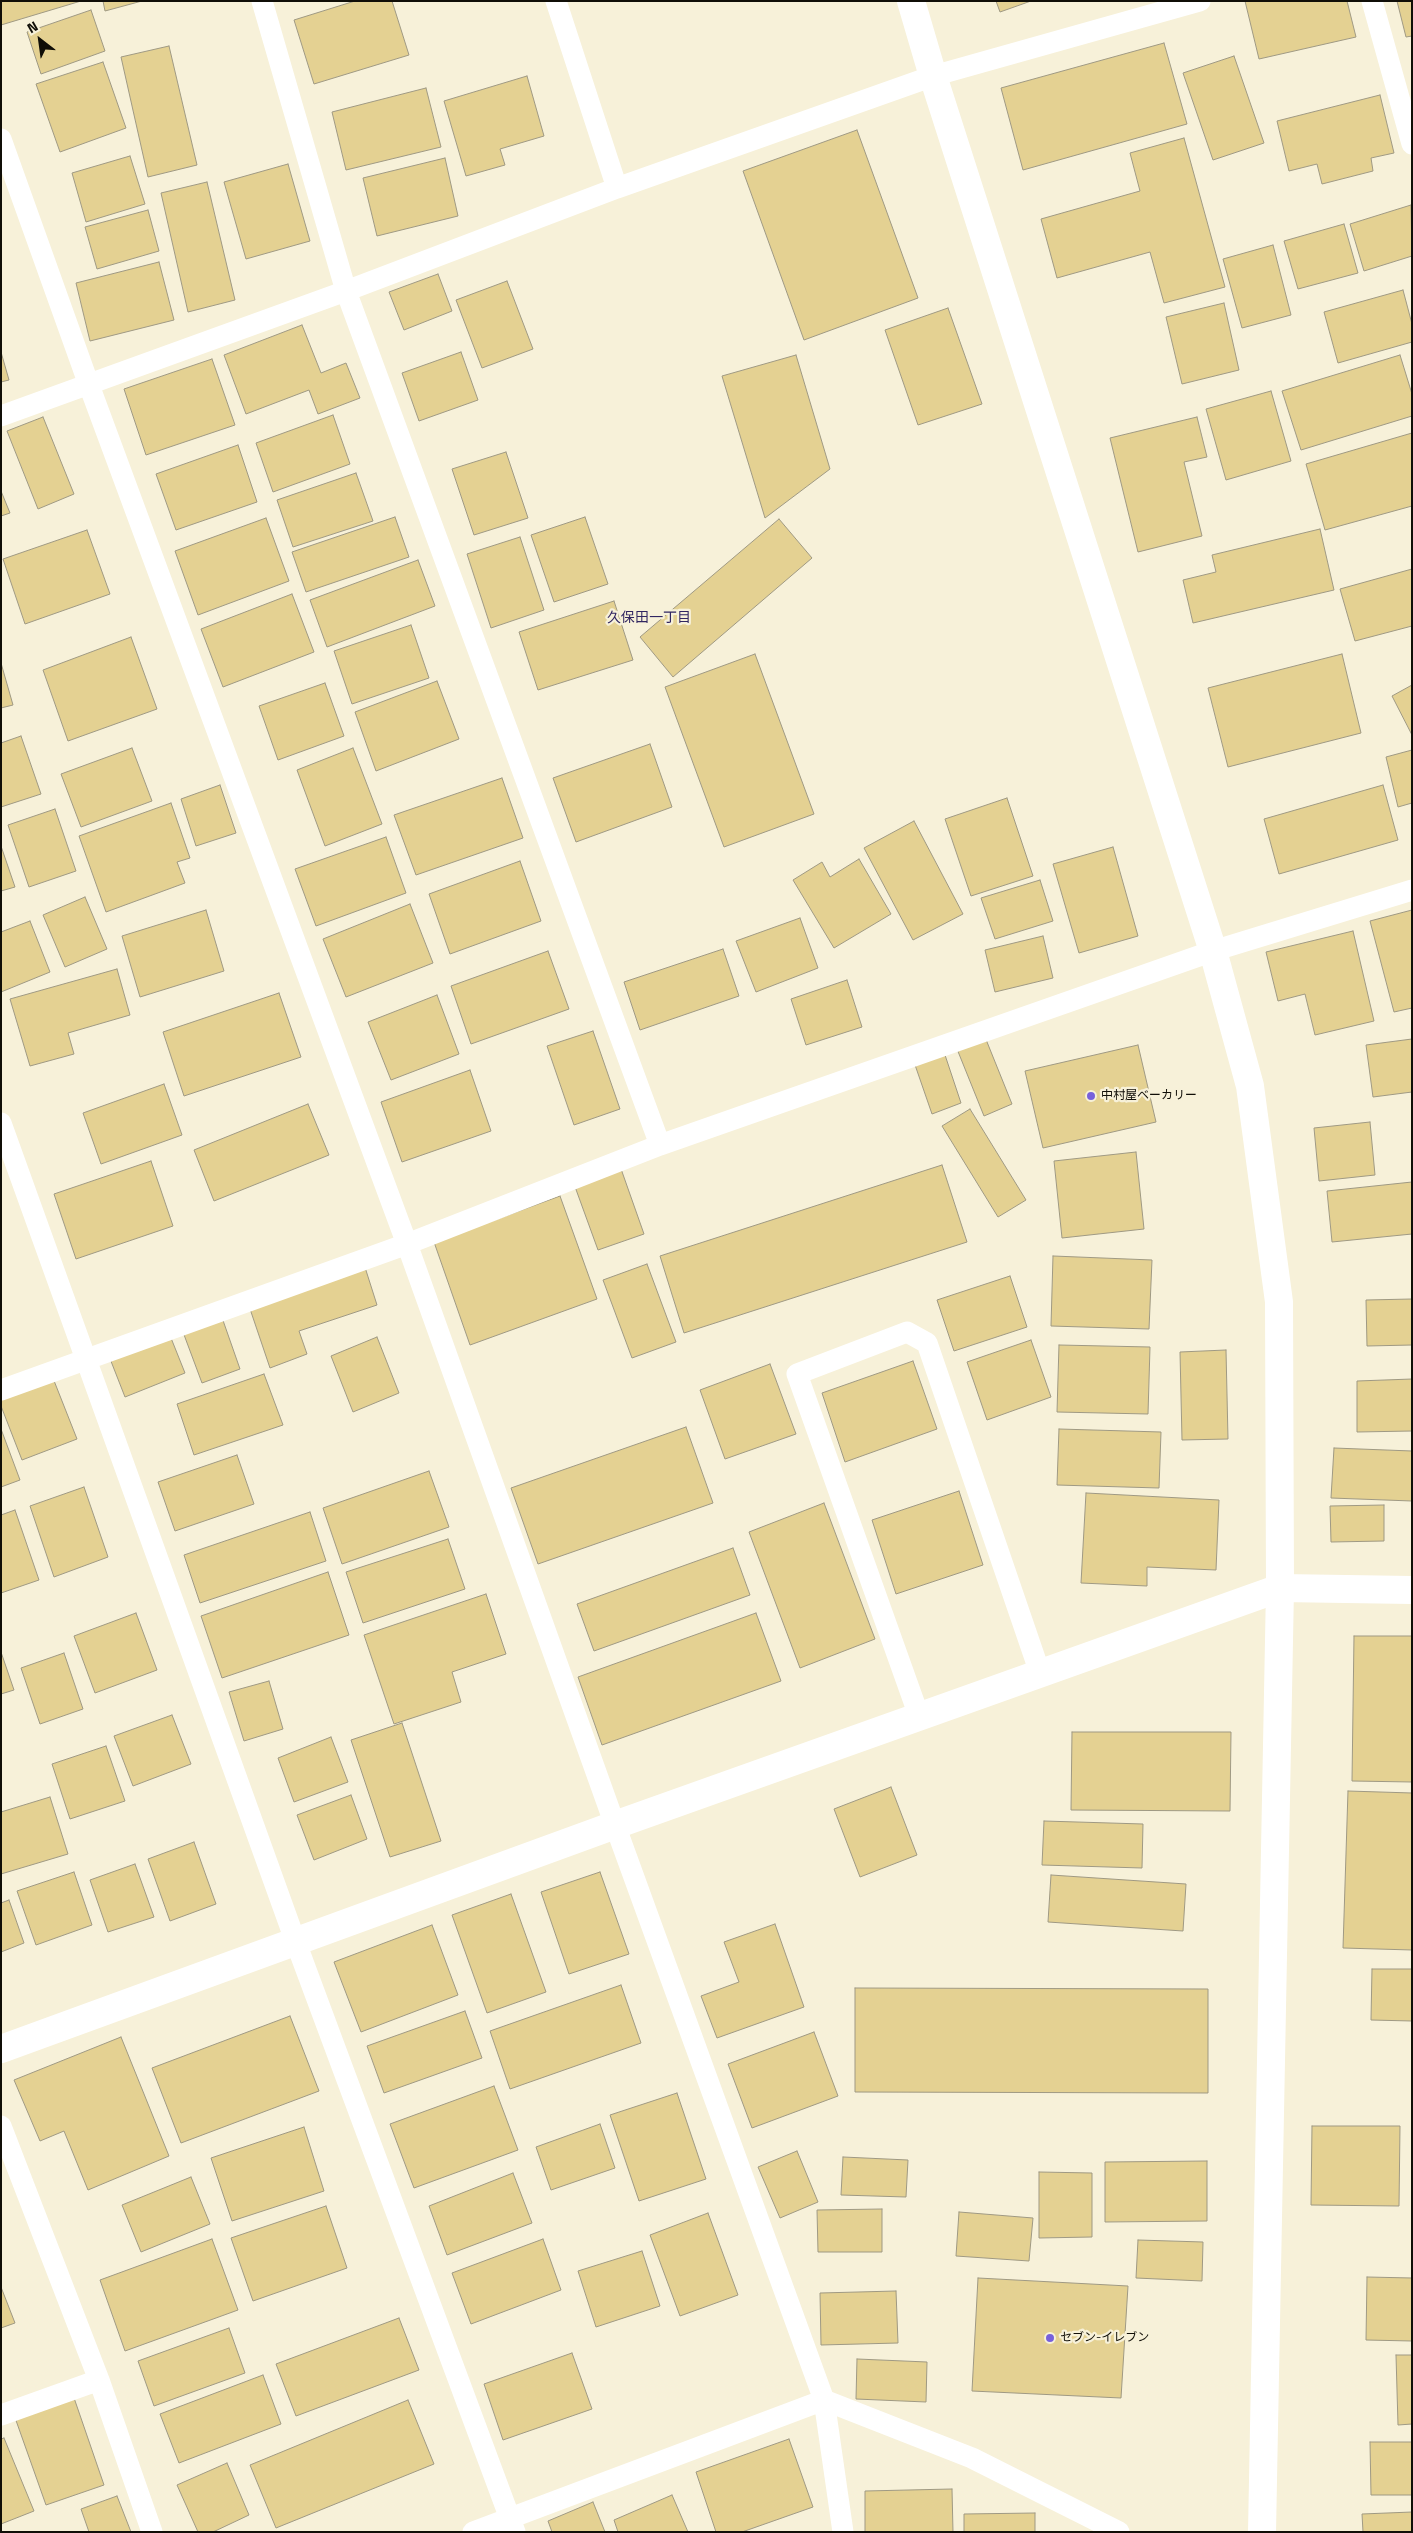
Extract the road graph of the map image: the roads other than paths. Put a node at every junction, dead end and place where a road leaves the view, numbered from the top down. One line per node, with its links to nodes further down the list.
1 (262, 1): 10 (lane)
2 (556, 1): 9 (lane)
3 (911, 1): 6 (street)
4 (1200, 1): 6 (lane)
5 (1372, 1): 8 (lane)
6 (933, 76): 9 (lane); 14 (street)
7 (1, 140): 11 (lane)
8 (1412, 144)
9 (617, 188): 10 (lane)
10 (346, 291): 11 (lane); 16 (lane)
11 (89, 385): 12 (lane); 17 (lane)
12 (1, 416)
13 (1412, 890): 14 (lane)
14 (1213, 951): 16 (lane); 20 (street)
15 (1, 1123): 18 (lane)
16 (660, 1145): 17 (lane)
17 (407, 1244): 18 (lane); 24 (lane)
18 (88, 1360): 19 (lane); 25 (lane)
19 (1, 1390)
20 (1280, 1588): 21 (street); 22 (street); 36 (street)
21 (1412, 1590)
22 (1040, 1673): 23 (street); 23 (lane)
23 (919, 1716): 24 (street)
24 (615, 1825): 25 (street); 29 (lane)
25 (295, 1940): 26 (street); 31 (lane)
26 (1, 2049)
27 (1, 2126): 28 (lane)
28 (99, 2380): 30 (lane); 32 (lane)
29 (824, 2400): 31 (lane); 34 (lane); 35 (lane)
30 (1, 2415)
31 (512, 2525): 33 (lane)
32 (152, 2532)
33 (473, 2532)
34 (843, 2532)
35 (1119, 2532)
36 (1262, 2532)

